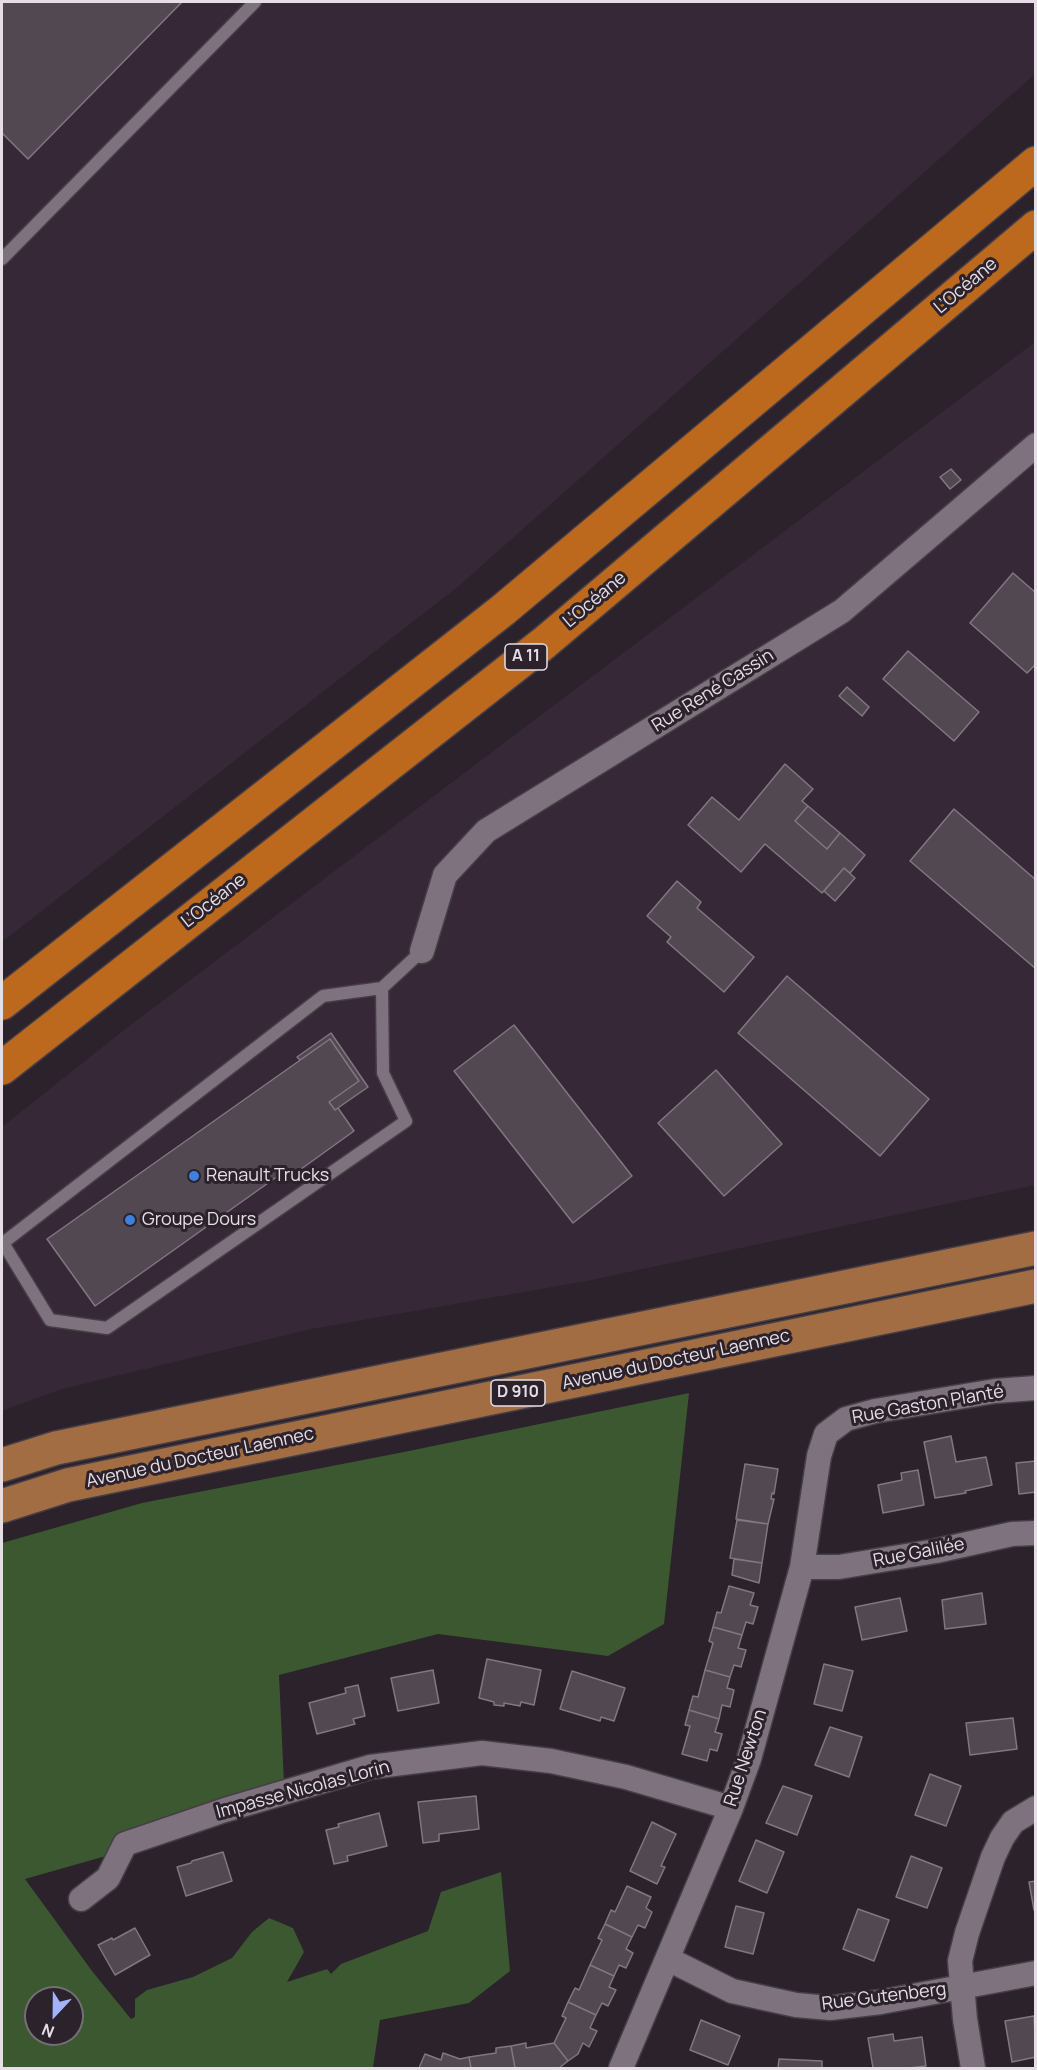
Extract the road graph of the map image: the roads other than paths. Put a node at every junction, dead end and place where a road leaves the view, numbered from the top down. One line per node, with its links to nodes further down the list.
1 (255, 2): 4 (lane)
2 (1035, 163): 8 (highway)
3 (1035, 227): 9 (highway, L’Océane / A 11)
4 (2, 259)
5 (1035, 445): 6 (street, Rue René Cassin)
6 (422, 951): 7 (lane)
7 (382, 988): 7 (lane)
8 (2, 1004)
9 (2, 1068)
10 (1035, 1248): 14 (main road, Avenue du Docteur Laennec / D 910)
11 (1035, 1286): 15 (main road, Avenue du Docteur Laennec / D 910)
12 (1035, 1388): 13 (street, Rue Gaston Planté)
13 (826, 1434): 17 (street, Rue Newton)
14 (2, 1465)
15 (2, 1506)
16 (1035, 1533): 17 (street, Rue Galilée)
17 (801, 1567): 18 (street, Rue Newton)
18 (731, 1808): 20 (street, Impasse Nicolas Lorin); 21 (street, Rue Newton)
19 (1035, 1808): 23 (street)
20 (81, 1899)
21 (668, 1959): 23 (street, Rue Gutenberg); 24 (street, Rue Newton)
22 (1035, 1973): 23 (street, Rue Gutenberg)
23 (963, 1987): 25 (street)
24 (621, 2068)
25 (973, 2068)

